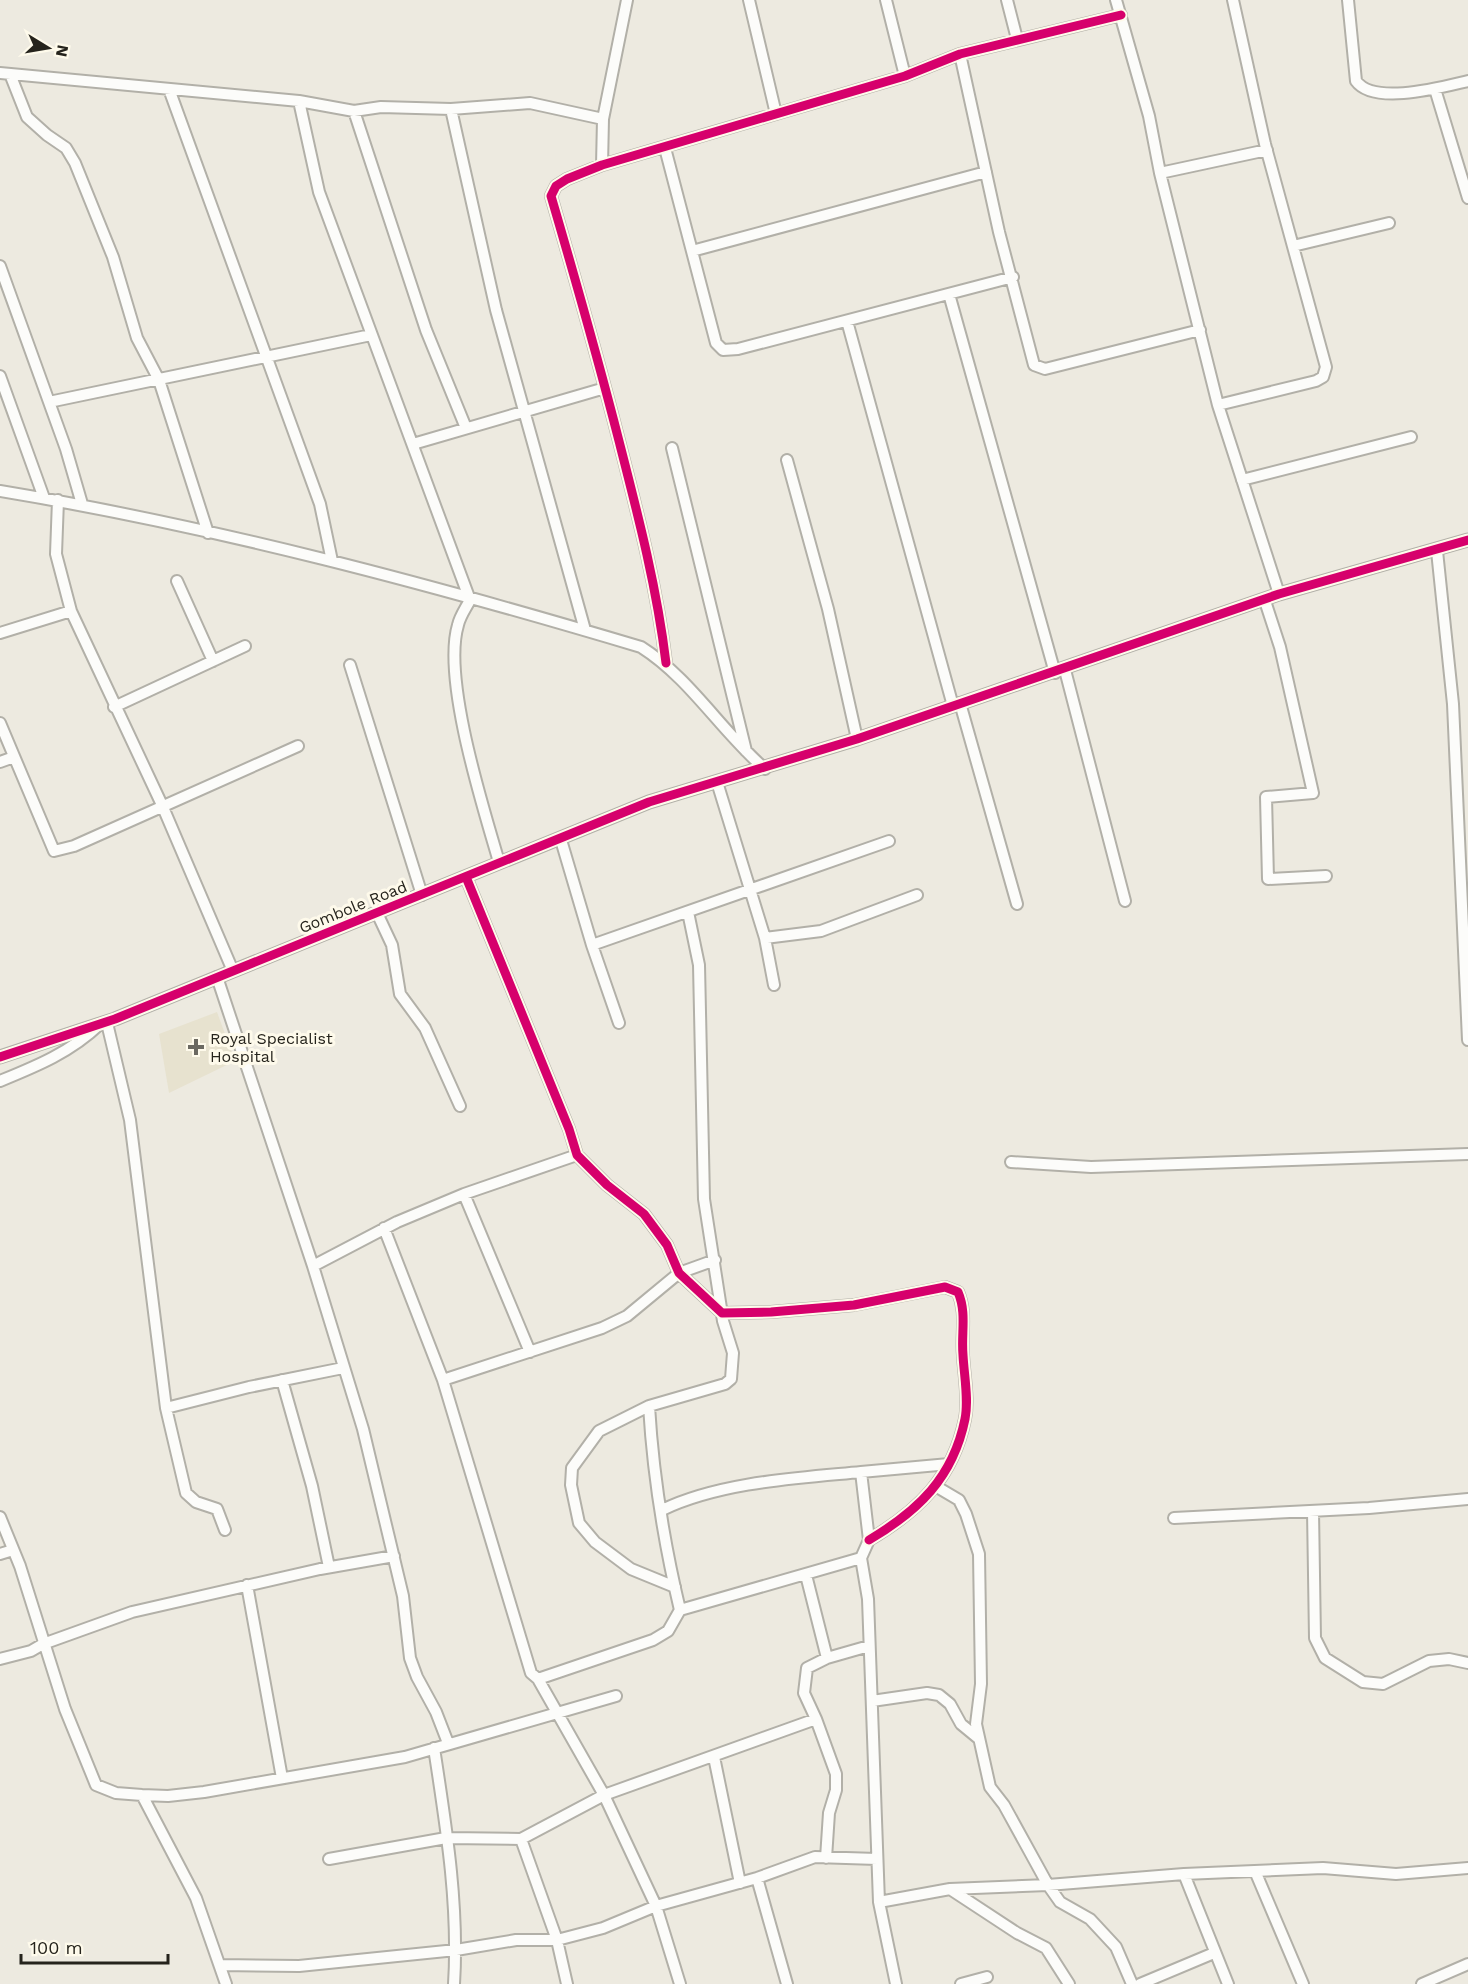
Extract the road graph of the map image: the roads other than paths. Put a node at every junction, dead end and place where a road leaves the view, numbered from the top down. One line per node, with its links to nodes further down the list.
1 (627, 0): 20 (street)
2 (749, 0): 19 (street)
3 (886, 0): 12 (street)
4 (1006, 0): 9 (street)
5 (1116, 0): 8 (street)
6 (1233, 0): 22 (street)
7 (1348, 0): 14 (street)
8 (1121, 15): 9 (street); 25 (street)
9 (1017, 39): 10 (street)
10 (960, 54): 12 (street); 24 (street)
11 (5, 73): 15 (street); 38 (street)
12 (905, 76): 19 (street)
13 (1468, 81): 14 (street)
14 (1435, 88): 26 (street)
15 (169, 89): 16 (street); 36 (street)
16 (300, 101): 18 (street); 35 (street)
17 (451, 109): 18 (street); 20 (street); 42 (street)
18 (354, 111): 43 (street)
19 (776, 114): 21 (street)
20 (603, 119): 23 (street)
21 (665, 148): 23 (street); 29 (street)
22 (1267, 150): 25 (street); 28 (street)
23 (602, 165): 39 (street)
24 (986, 172): 29 (street); 31 (street)
25 (1160, 174): 34 (street)
26 (1468, 198)
27 (1389, 223): 28 (street)
28 (1293, 246): 41 (street)
29 (692, 250): 33 (street)
30 (0, 266): 40 (street)
31 (1013, 277): 32 (street); 34 (street)
32 (949, 294): 33 (street); 68 (street)
33 (847, 321): 69 (street)
34 (1200, 330): 41 (street)
35 (371, 334): 36 (street); 45 (street)
36 (268, 357): 38 (street); 56 (street)
37 (0, 376): 50 (street)
38 (159, 380): 40 (street); 53 (street)
39 (605, 388): 42 (street); 66 (street)
40 (49, 402): 52 (street)
41 (1218, 405): 48 (street)
42 (523, 410): 43 (street); 62 (street)
43 (466, 428): 45 (street)
44 (1411, 437): 48 (street)
45 (413, 444): 59 (street)
46 (672, 448): 74 (street)
47 (787, 460): 72 (street)
48 (1242, 480): 58 (street)
49 (0, 491): 50 (street)
50 (44, 498): 51 (street)
51 (58, 500): 52 (street); 61 (street)
52 (82, 504): 53 (street)
53 (208, 533): 56 (street)
54 (1468, 540): 55 (street, Gombole Road)
55 (1437, 551): 58 (street, Gombole Road); 96 (street)
56 (332, 561): 59 (street)
57 (177, 581): 65 (street)
58 (1279, 594): 60 (street, Gombole Road)
59 (470, 600): 62 (street); 82 (street)
60 (1265, 601): 68 (street, Gombole Road); 83 (street)
61 (71, 611): 63 (street); 70 (street)
62 (585, 630): 66 (street)
63 (0, 633)
64 (245, 646): 65 (street)
65 (213, 661): 70 (street)
66 (666, 663): 74 (street)
67 (350, 665): 86 (street)
68 (1060, 671): 69 (street, Gombole Road); 88 (street)
69 (957, 704): 72 (street, Gombole Road); 89 (street)
70 (114, 707): 79 (street)
71 (0, 723): 75 (street)
72 (857, 739): 77 (street, Gombole Road)
73 (298, 746): 79 (street)
74 (747, 754): 77 (street)
75 (14, 757): 76 (street); 79 (street)
76 (0, 762)
77 (765, 769): 78 (street, Gombole Road)
78 (717, 782): 80 (street, Gombole Road); 85 (street)
79 (162, 805): 94 (street)
80 (561, 840): 82 (street, Gombole Road); 93 (street)
81 (889, 841): 85 (street)
82 (499, 862): 84 (street, Gombole Road)
83 (1326, 876)
84 (466, 877): 86 (street, Gombole Road); 105 (street)
85 (750, 891): 90 (street); 92 (street)
86 (422, 895): 91 (street, Gombole Road)
87 (917, 895): 92 (street)
88 (1125, 901)
89 (1017, 904)
90 (688, 912): 93 (street); 109 (street)
91 (377, 913): 94 (street, Gombole Road); 103 (street)
92 (765, 939): 97 (street)
93 (592, 945): 99 (street)
94 (233, 970): 95 (street, Gombole Road)
95 (217, 977): 98 (street, Gombole Road); 110 (street)
96 (1468, 980): 100 (street)
97 (774, 985)
98 (104, 1023): 101 (street, Gombole Road); 102 (street); 118 (street)
99 (619, 1023)
100 (1468, 1040)
101 (0, 1057)
102 (0, 1081)
103 (460, 1106)
104 (1468, 1154): 106 (street)
105 (577, 1155): 107 (street); 111 (street)
106 (1011, 1161)
107 (464, 1194): 108 (street); 113 (street)
108 (384, 1228): 110 (street); 116 (street)
109 (715, 1260): 111 (street); 112 (street)
110 (313, 1266): 114 (street)
111 (679, 1273): 112 (street); 113 (street)
112 (722, 1313): 117 (street); 119 (street)
113 (530, 1352): 116 (street)
114 (343, 1368): 115 (street); 131 (street)
115 (282, 1380): 118 (street); 133 (street)
116 (443, 1380): 143 (street)
117 (649, 1406): 123 (street); 136 (street)
118 (166, 1408): 127 (street)
119 (949, 1464): 120 (street); 121 (street)
120 (861, 1472): 123 (street); 128 (street)
121 (938, 1487): 128 (street); 148 (street)
122 (1468, 1499): 124 (street)
123 (662, 1510): 136 (street)
124 (1313, 1511): 126 (street); 142 (street)
125 (0, 1517): 129 (street)
126 (1174, 1518)
127 (225, 1530)
128 (869, 1540): 132 (street)
129 (13, 1550): 130 (street); 138 (street)
130 (0, 1554)
131 (394, 1556): 133 (street); 149 (street)
132 (861, 1558): 134 (street); 139 (street)
133 (329, 1567): 135 (street)
134 (806, 1575): 137 (street); 140 (street)
135 (247, 1585): 138 (street); 152 (street)
136 (675, 1587): 137 (street)
137 (680, 1610): 143 (street)
138 (43, 1644): 141 (street); 153 (street)
139 (869, 1646): 140 (street); 145 (street)
140 (827, 1658): 147 (street)
141 (0, 1659)
142 (1468, 1662)
143 (538, 1679): 146 (street)
144 (616, 1696): 146 (street)
145 (872, 1701): 148 (street); 159 (street)
146 (555, 1712): 149 (street); 154 (street)
147 (816, 1719): 151 (street); 157 (street)
148 (978, 1738): 165 (street)
149 (448, 1743): 150 (street)
150 (434, 1748): 152 (street); 155 (street)
151 (714, 1756): 154 (street); 164 (street)
152 (282, 1778): 153 (street)
153 (142, 1795): 173 (street)
154 (604, 1795): 156 (street); 168 (street)
155 (446, 1838): 156 (street); 158 (street); 170 (street)
156 (521, 1839): 169 (street)
157 (826, 1858): 159 (street); 163 (street)
158 (328, 1859)
159 (877, 1859): 167 (street)
160 (1468, 1868): 161 (street)
161 (1255, 1871): 162 (street); 186 (street)
162 (1184, 1874): 165 (street); 171 (street)
163 (757, 1878): 164 (street); 179 (street)
164 (740, 1882): 168 (street)
165 (1048, 1885): 166 (street); 183 (street)
166 (950, 1889): 167 (street); 182 (street)
167 (879, 1902): 180 (street)
168 (656, 1906): 169 (street); 178 (street)
169 (557, 1940): 170 (street); 177 (street)
170 (456, 1950): 173 (street); 176 (street)
171 (1214, 1953): 184 (street); 185 (street)
172 (1468, 1964): 187 (street)
173 (220, 1965): 175 (street)
174 (987, 1977): 181 (street)
175 (226, 1984)
176 (454, 1984)
177 (567, 1984)
178 (680, 1984)
179 (788, 1984)
180 (896, 1984)
181 (961, 1984)
182 (1069, 1984)
183 (1132, 1984)
184 (1140, 1984)
185 (1228, 1984)
186 (1303, 1984)
187 (1422, 1984)

